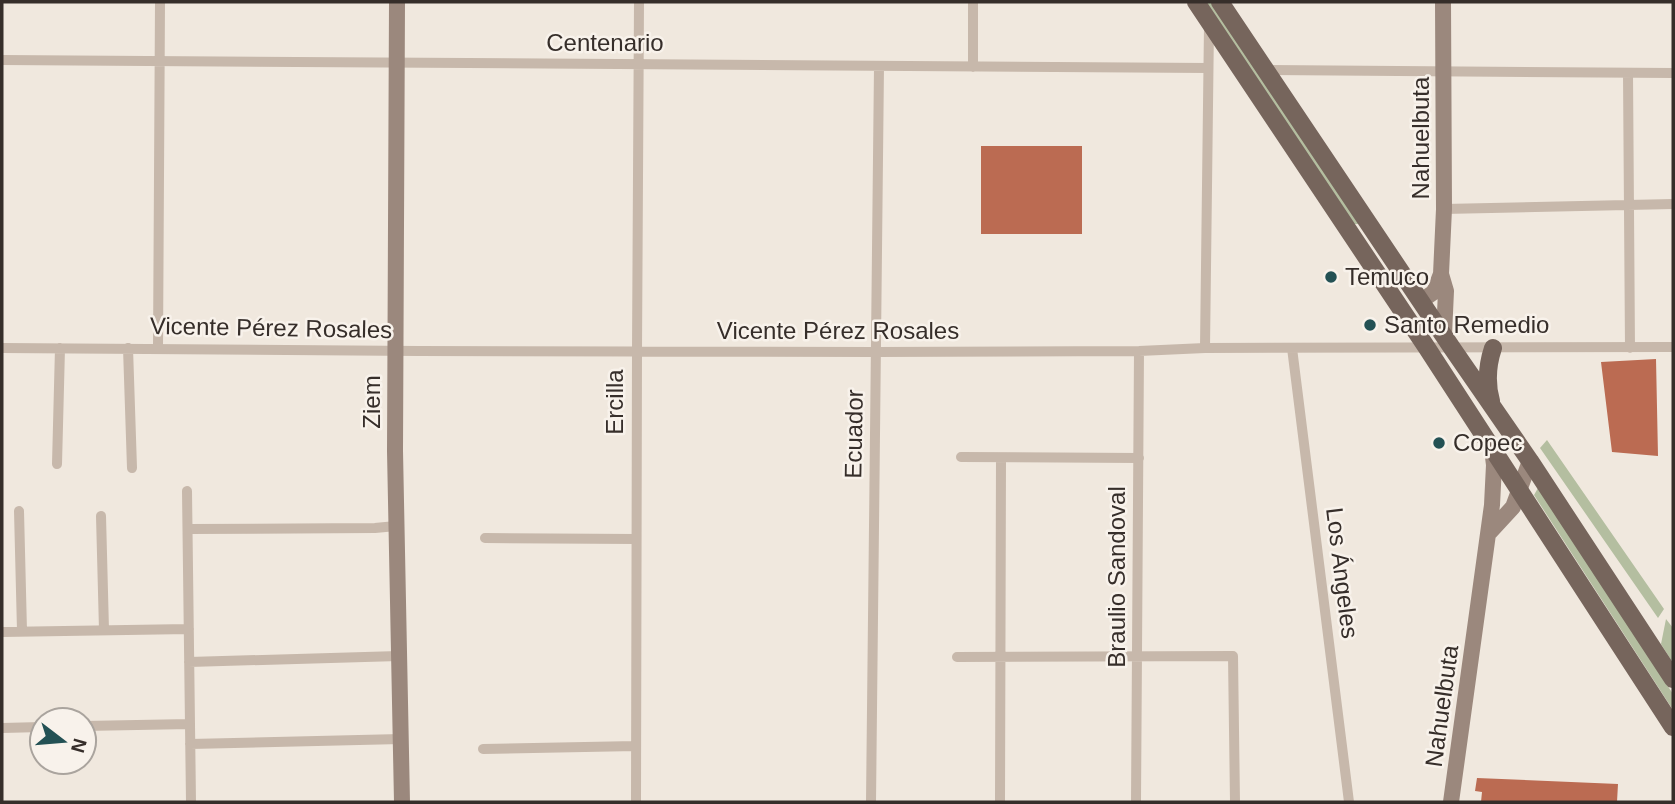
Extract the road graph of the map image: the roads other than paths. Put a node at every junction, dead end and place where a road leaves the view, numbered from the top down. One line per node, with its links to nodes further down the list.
1 (160, 2): 10 (street)
2 (397, 2): 11 (street, Ziem)
3 (639, 2): 12 (street, Ercilla)
4 (973, 2): 14 (street)
5 (1196, 2): 8 (main road)
6 (1220, 2): 16 (main road)
7 (1443, 2): 17 (street, Nahuelbuta)
8 (1209, 22): 15 (street); 33 (main road)
9 (2, 60): 10 (street, Centenario)
10 (160, 61): 11 (street, Centenario); 30 (street)
11 (396, 63): 12 (street, Centenario); 36 (street, Ziem)
12 (639, 65): 13 (street, Centenario); 37 (street, Ercilla)
13 (878, 66): 14 (street, Centenario); 39 (street, Ecuador)
14 (973, 67): 15 (street, Centenario)
15 (1208, 68): 31 (street)
16 (1266, 70): 17 (street); 24 (main road)
17 (1443, 72): 19 (street); 22 (street, Nahuelbuta)
18 (1673, 73): 19 (street)
19 (1628, 74): 21 (street)
20 (1673, 204): 21 (street)
21 (1629, 205): 22 (street); 35 (street)
22 (1444, 209): 23 (street, Nahuelbuta)
23 (1441, 274): 24 (street); 25 (street, Nahuelbuta)
24 (1421, 301): 25 (main road)
25 (1448, 342): 33 (street, Vicente Pérez Rosales); 34 (street, Vicente Pérez Rosales); 40 (main road)
26 (1673, 347): 35 (street, Vicente Pérez Rosales)
27 (2, 348): 28 (street, Vicente Pérez Rosales)
28 (60, 348): 29 (street, Vicente Pérez Rosales); 46 (street)
29 (128, 348): 30 (street, Vicente Pérez Rosales); 47 (street)
30 (158, 348): 36 (street, Vicente Pérez Rosales)
31 (1205, 348): 32 (street, Vicente Pérez Rosales); 38 (street, Vicente Pérez Rosales)
32 (1292, 348): 33 (street, Vicente Pérez Rosales); 83 (street, Los Ángeles)
33 (1427, 348): 41 (main road)
34 (1493, 348): 35 (street, Vicente Pérez Rosales); 40 (main road)
35 (1630, 348)
36 (395, 351): 37 (street, Vicente Pérez Rosales); 52 (street, Ziem)
37 (637, 351): 39 (street, Vicente Pérez Rosales); 56 (street, Ercilla)
38 (1139, 351): 39 (street, Vicente Pérez Rosales); 44 (street, Braulio Sandoval)
39 (876, 352): 79 (street, Ecuador)
40 (1493, 408): 45 (main road)
41 (1491, 446): 48 (main road); 54 (street, Nahuelbuta)
42 (961, 457): 43 (street)
43 (1001, 458): 44 (street); 62 (street)
44 (1139, 458): 63 (street, Braulio Sandoval)
45 (1530, 461): 48 (street); 66 (main road)
46 (57, 464)
47 (132, 468)
48 (1519, 489): 54 (street); 70 (main road)
49 (187, 491): 53 (street)
50 (19, 511): 60 (street)
51 (101, 516): 58 (street)
52 (396, 526): 53 (street); 61 (street, Ziem)
53 (188, 530): 57 (street)
54 (1489, 533): 84 (street, Nahuelbuta)
55 (485, 538): 56 (street)
56 (636, 539): 74 (street, Ercilla)
57 (189, 629): 58 (street); 65 (street)
58 (104, 630): 60 (street)
59 (2, 632): 60 (street)
60 (22, 632)
61 (399, 656): 65 (street); 72 (street, Ziem)
62 (1000, 656): 63 (street); 64 (street); 80 (street)
63 (1137, 656): 81 (street, Braulio Sandoval); 82 (street)
64 (957, 657)
65 (189, 662): 67 (street)
66 (1673, 678)
67 (190, 724): 68 (street); 73 (street)
68 (98, 726)
69 (28, 727): 71 (street)
70 (1673, 727)
71 (2, 728)
72 (401, 739): 73 (street); 77 (street, Ziem)
73 (190, 744): 76 (street)
74 (636, 746): 75 (street); 78 (street, Ercilla)
75 (484, 749)
76 (191, 802)
77 (402, 802)
78 (636, 802)
79 (872, 802)
80 (1000, 802)
81 (1136, 802)
82 (1235, 802)
83 (1349, 802)
84 (1451, 802)

